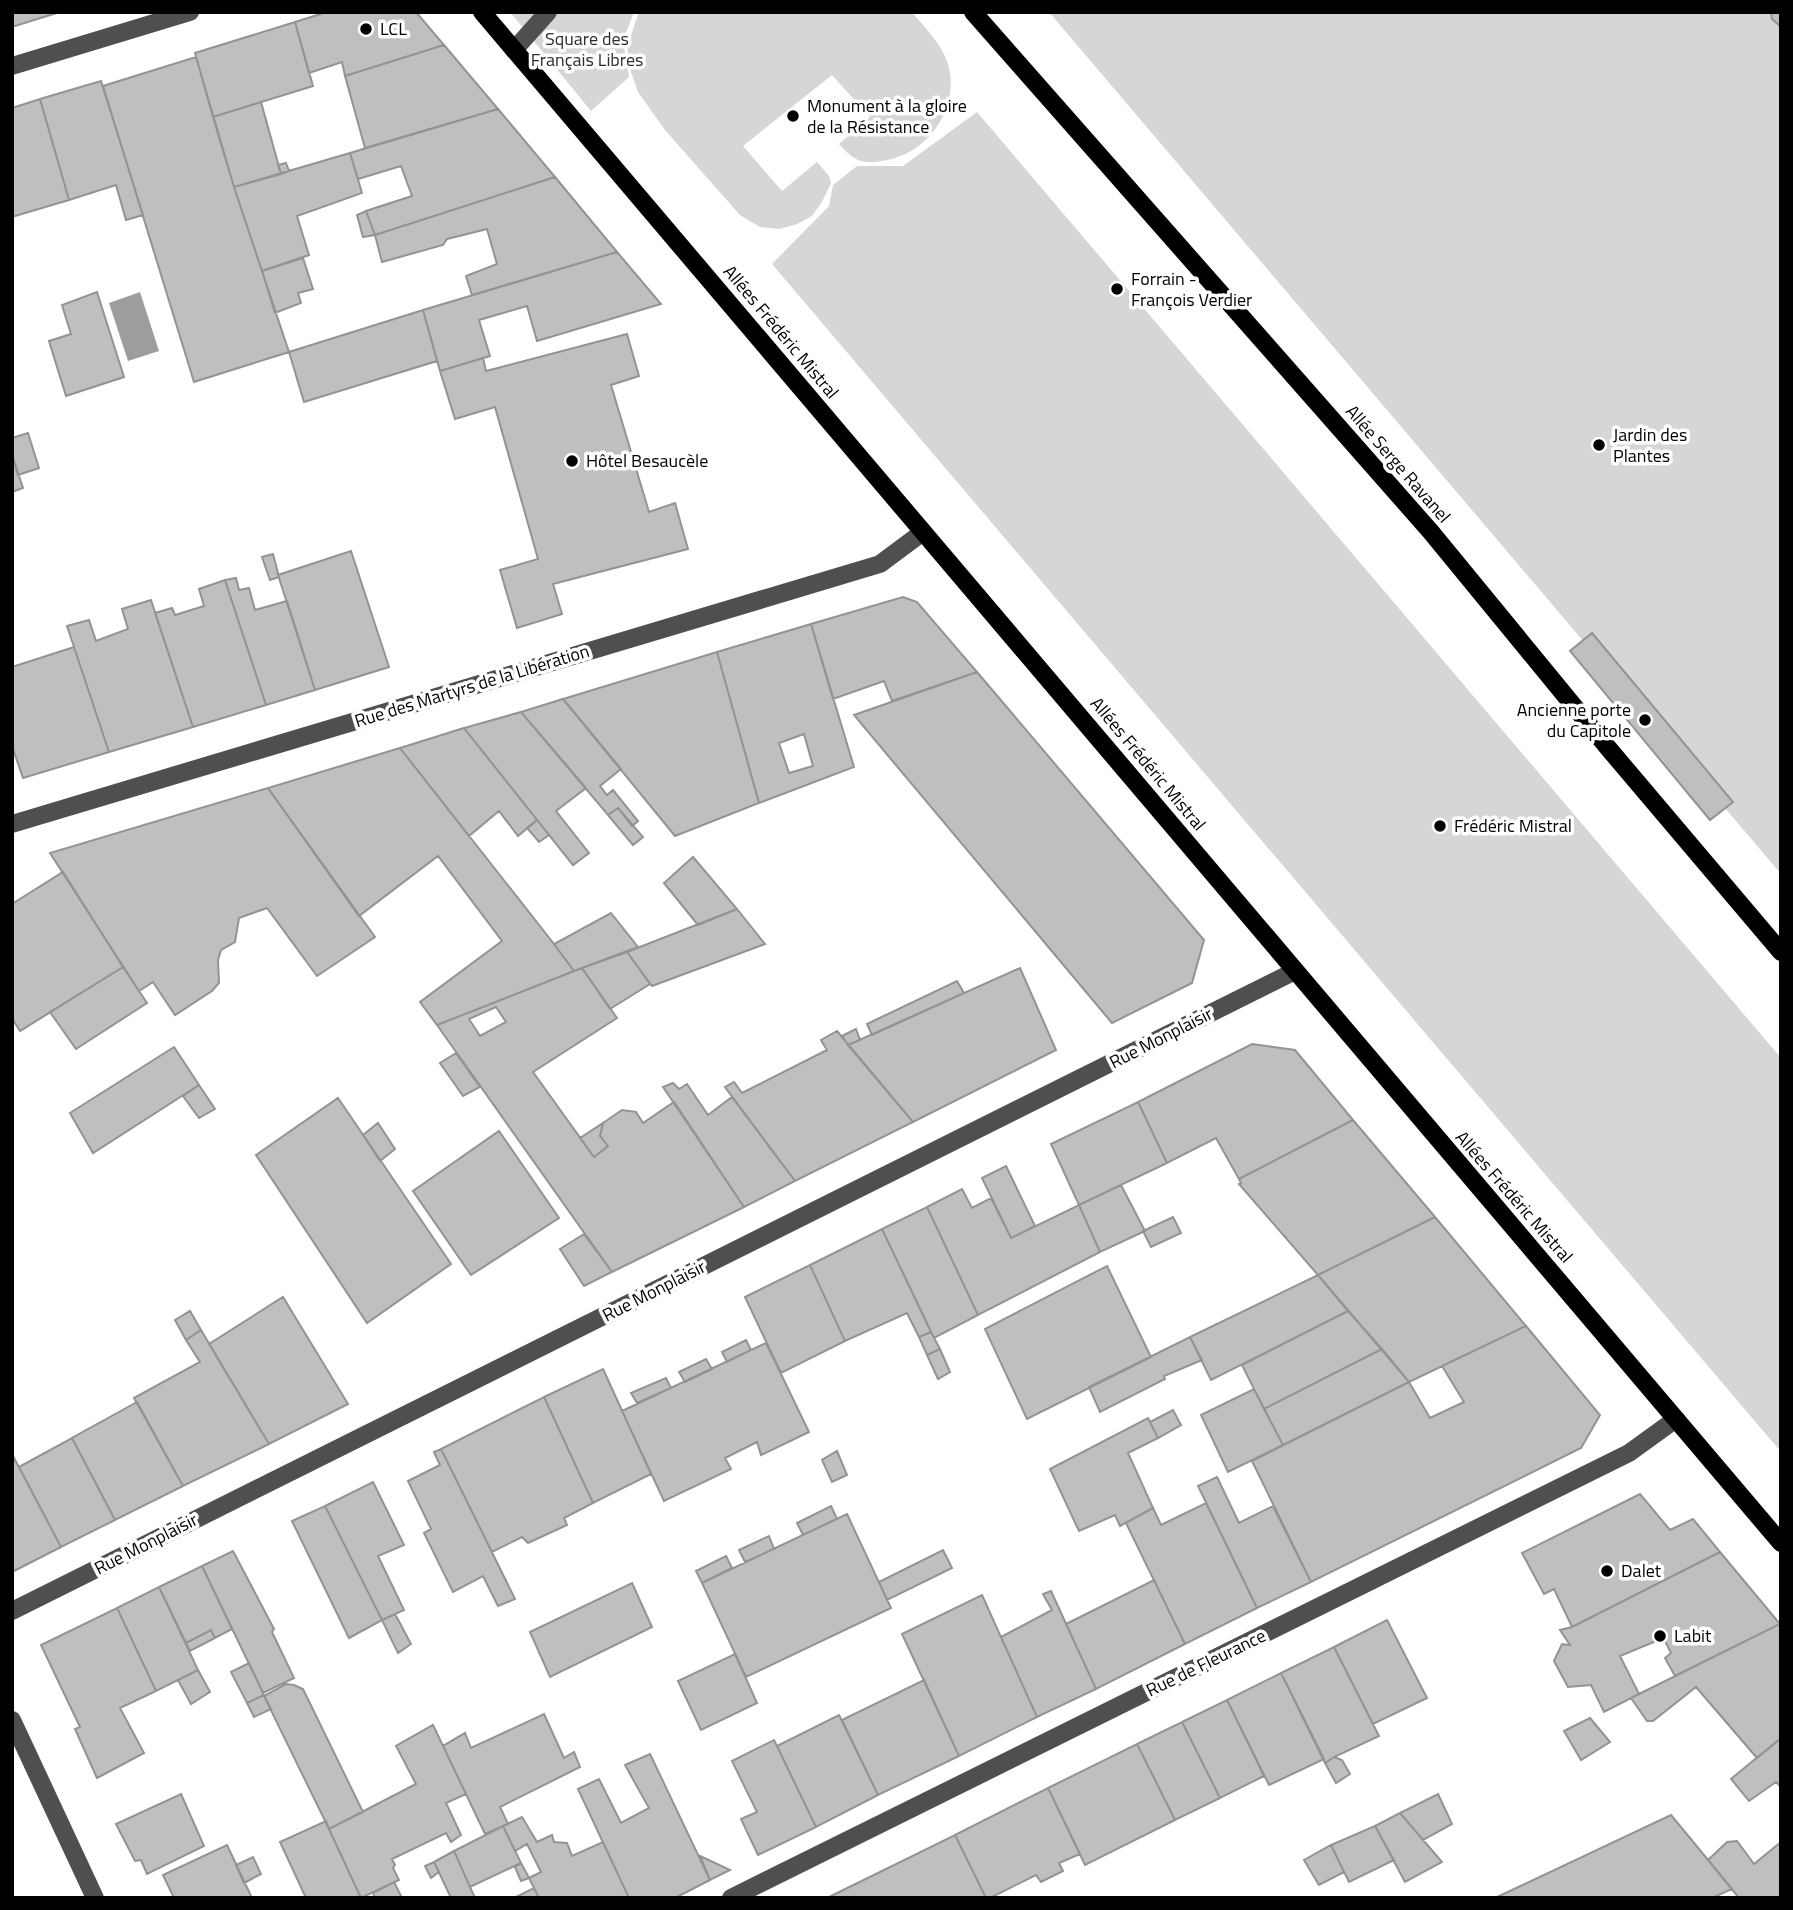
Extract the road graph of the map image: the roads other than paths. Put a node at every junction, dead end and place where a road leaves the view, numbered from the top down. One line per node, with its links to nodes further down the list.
1 (190, 12): 6 (street)
2 (482, 12): 5 (main road, Allées Frédéric Mistral)
3 (548, 12): 5 (street)
4 (973, 12): 9 (main road, Allée Serge Ravanel)
5 (514, 50): 7 (main road, Allées Frédéric Mistral)
6 (12, 66)
7 (923, 533): 8 (street, Rue des Martyrs de la Libération); 10 (main road, Allées Frédéric Mistral)
8 (12, 824)
9 (1781, 952)
10 (1295, 971): 11 (main road, Allées Frédéric Mistral); 13 (street, Rue Monplaisir)
11 (1676, 1419): 12 (main road, Allées Frédéric Mistral); 16 (street, Rue de Fleurance)
12 (1781, 1543)
13 (12, 1611)
14 (12, 1720): 15 (street)
15 (95, 1898)
16 (731, 1898)

